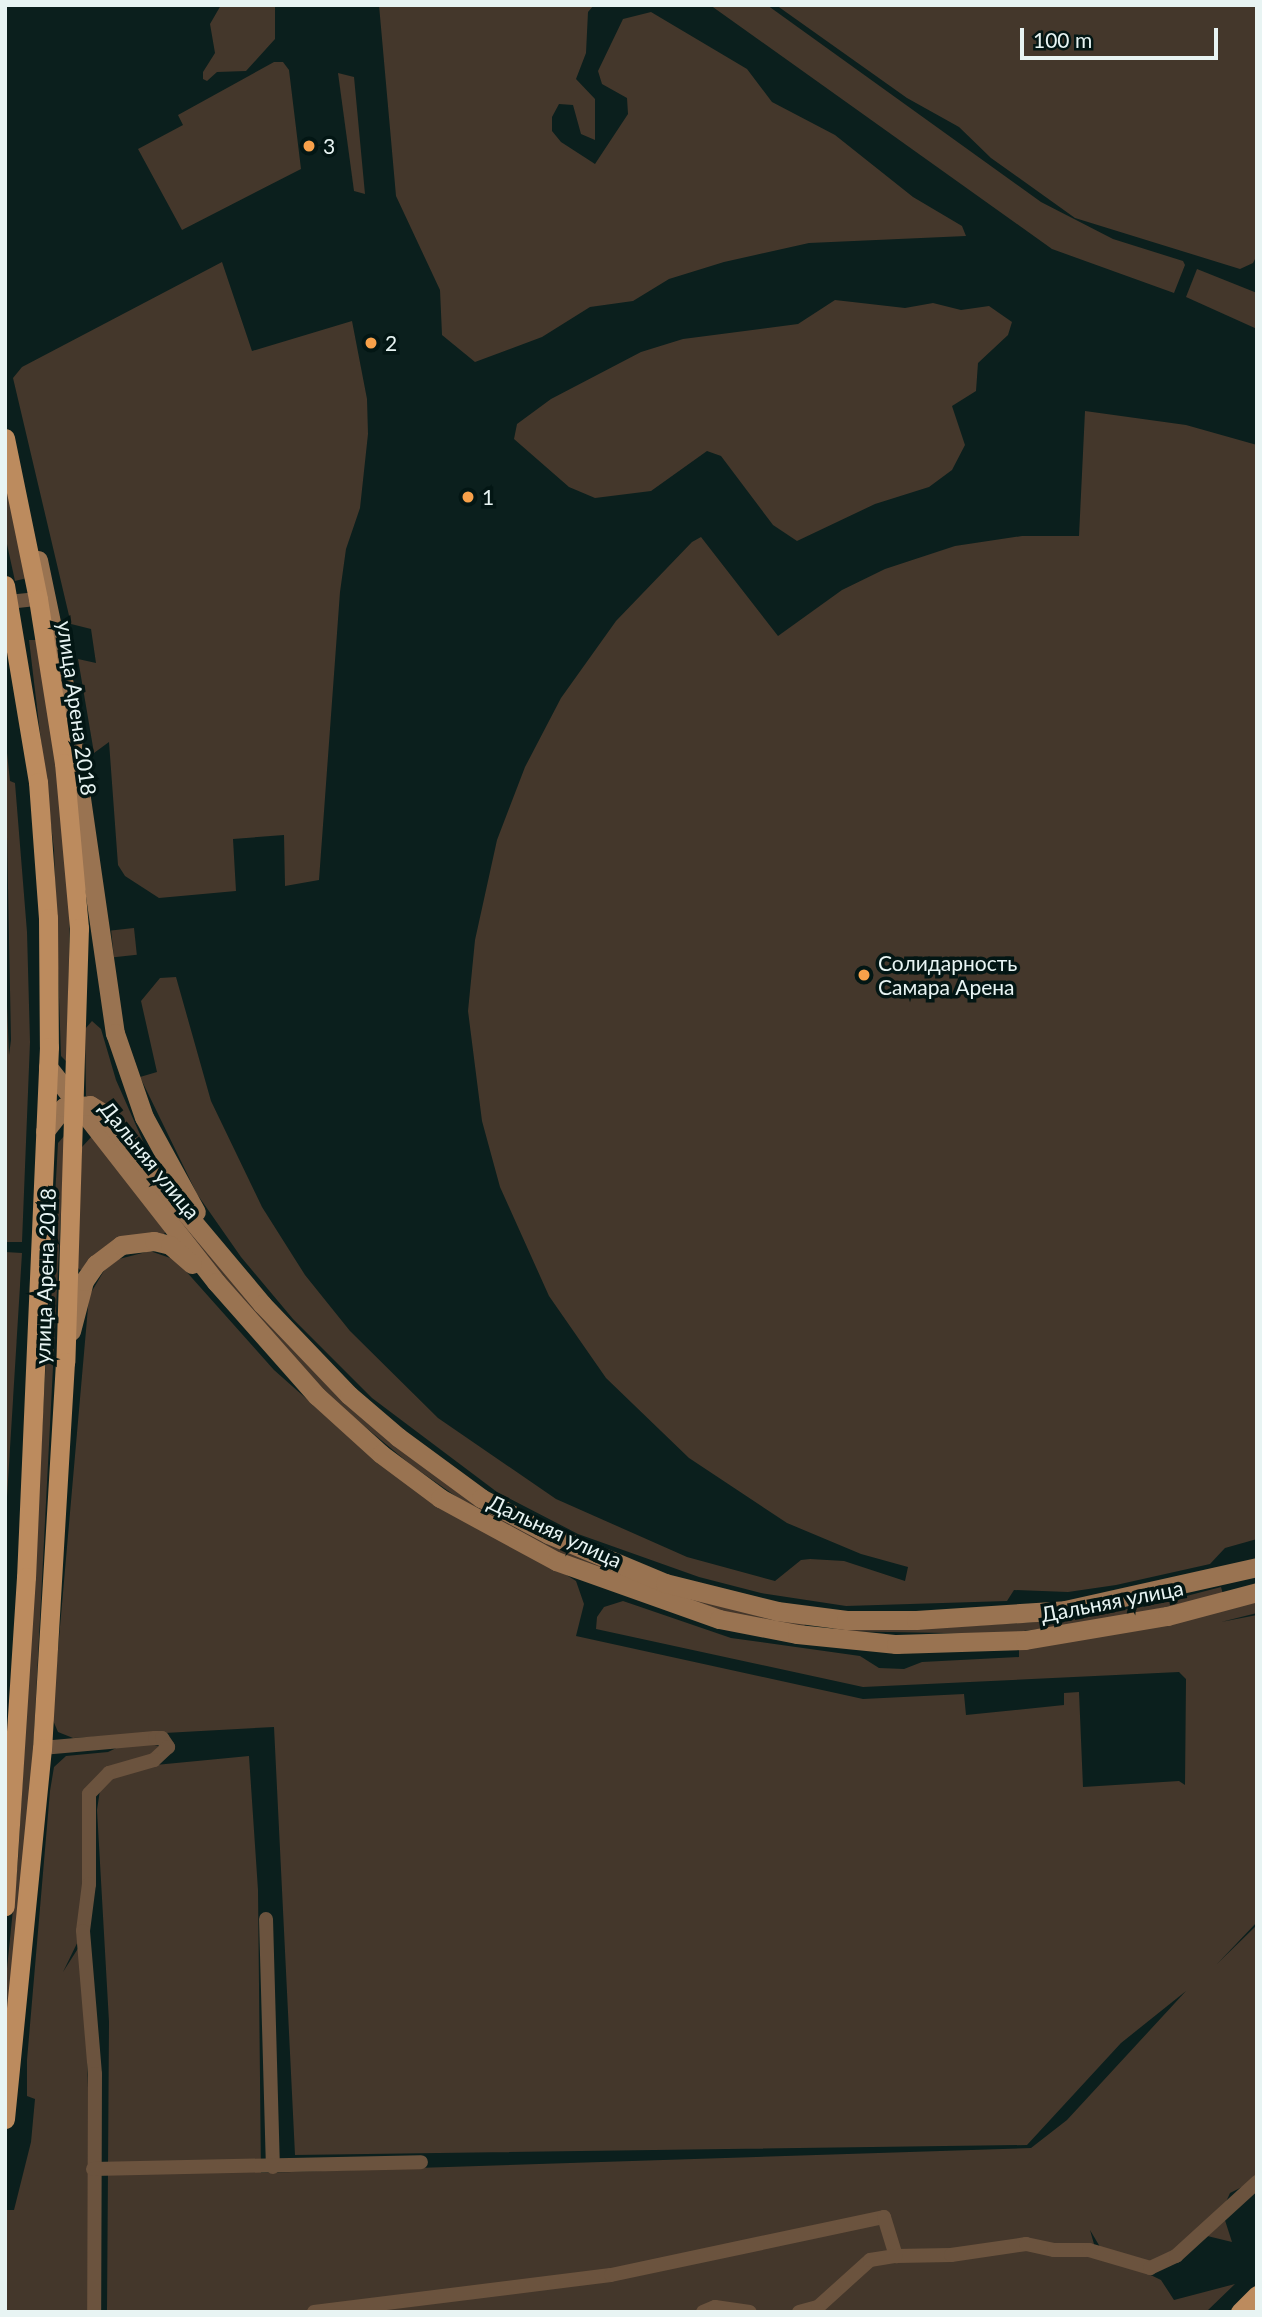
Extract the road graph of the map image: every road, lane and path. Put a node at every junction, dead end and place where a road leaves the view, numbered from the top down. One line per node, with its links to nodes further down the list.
1 (6, 440): 3 (main road, улица Арена 2018); 7 (main road)
2 (7, 593): 3 (street); 4 (main road, улица Арена 2018)
3 (38, 599): 5 (main road, улица Арена 2018)
4 (48, 1067): 5 (main road); 6 (main road, улица Арена 2018)
5 (75, 1104): 6 (main road); 7 (main road, Дальняя улица); 8 (main road, улица Арена 2018); 9 (main road, Дальняя улица)
6 (45, 1131): 15 (main road, улица Арена 2018)
7 (262, 1304): 12 (main road, Дальняя улица)
8 (65, 1362): 9 (main road); 14 (main road, улица Арена 2018)
9 (298, 1376): 13 (main road, Дальняя улица)
10 (1255, 1573): 12 (main road, Дальняя улица)
11 (1257, 1592): 13 (main road, Дальняя улица)
12 (818, 1616): 13 (main road)
13 (817, 1636)
14 (42, 1748): 17 (main road, улица Арена 2018); 20 (street)
15 (5, 1906)
16 (266, 1919): 19 (street)
17 (5, 2119)
18 (421, 2162): 19 (street)
19 (274, 2168): 20 (street)
20 (93, 2169): 24 (street)
21 (1257, 2182): 22 (street)
22 (896, 2256): 25 (street); 28 (street)
23 (1257, 2295): 29 (main road)
24 (94, 2312)
25 (314, 2312)
26 (703, 2312): 27 (street)
27 (750, 2312)
28 (799, 2312)
29 (1240, 2312)

